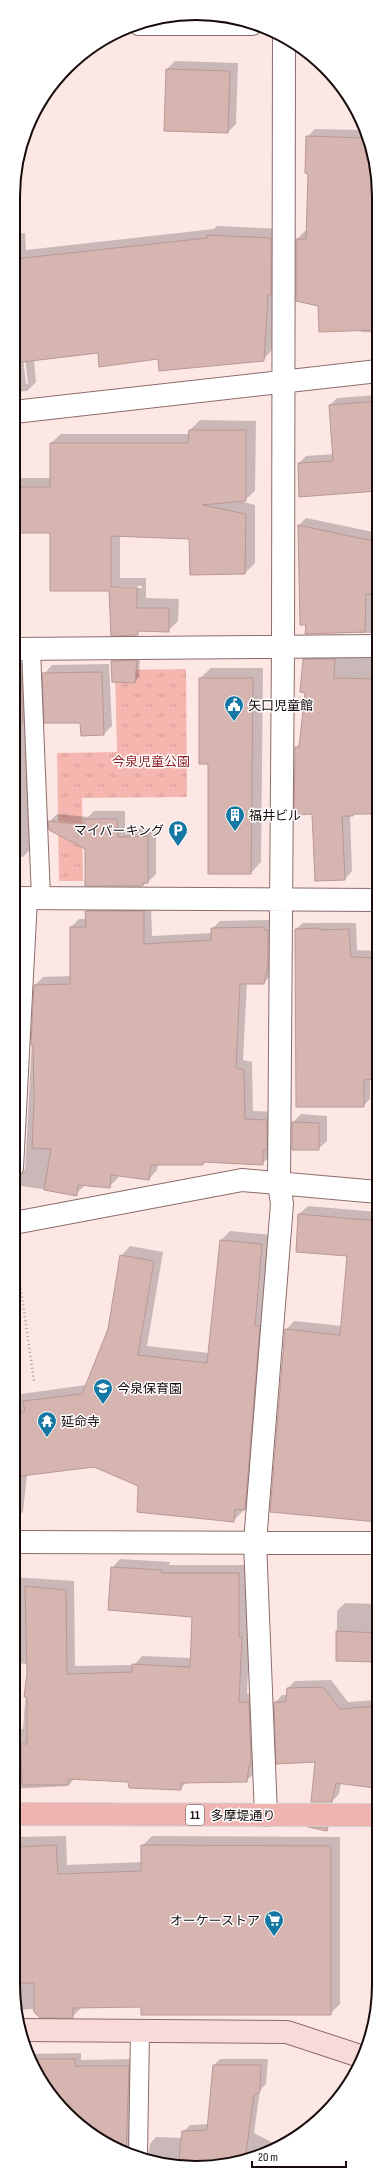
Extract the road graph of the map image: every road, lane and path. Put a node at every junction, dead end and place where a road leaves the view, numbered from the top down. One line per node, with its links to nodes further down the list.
1 (158, 24): 2 (street)
2 (234, 24)
3 (284, 44): 5 (street)
4 (372, 372): 5 (street)
5 (284, 382): 6 (street); 8 (street)
6 (20, 411)
7 (372, 646): 8 (street)
8 (283, 647): 9 (street); 11 (street)
9 (22, 649): 10 (lane)
10 (28, 898): 11 (street); 13 (lane)
11 (281, 900): 12 (street); 14 (street)
12 (372, 900)
13 (20, 1052)
14 (279, 1182): 15 (street); 16 (street); 20 (street)
15 (372, 1191)
16 (20, 1222)
17 (20, 1284): 18 (path)
18 (34, 1380)
19 (20, 1542): 20 (street)
20 (255, 1542): 21 (street); 23 (street)
21 (372, 1543)
22 (20, 1814): 23 (main road, 多摩堤通り / 11)
23 (266, 1815): 24 (main road, 多摩堤通り / 11)
24 (372, 1816)
25 (26, 2030): 26 (street)
26 (140, 2031): 27 (street); 28 (lane)
27 (357, 2056)
28 (138, 2152)

